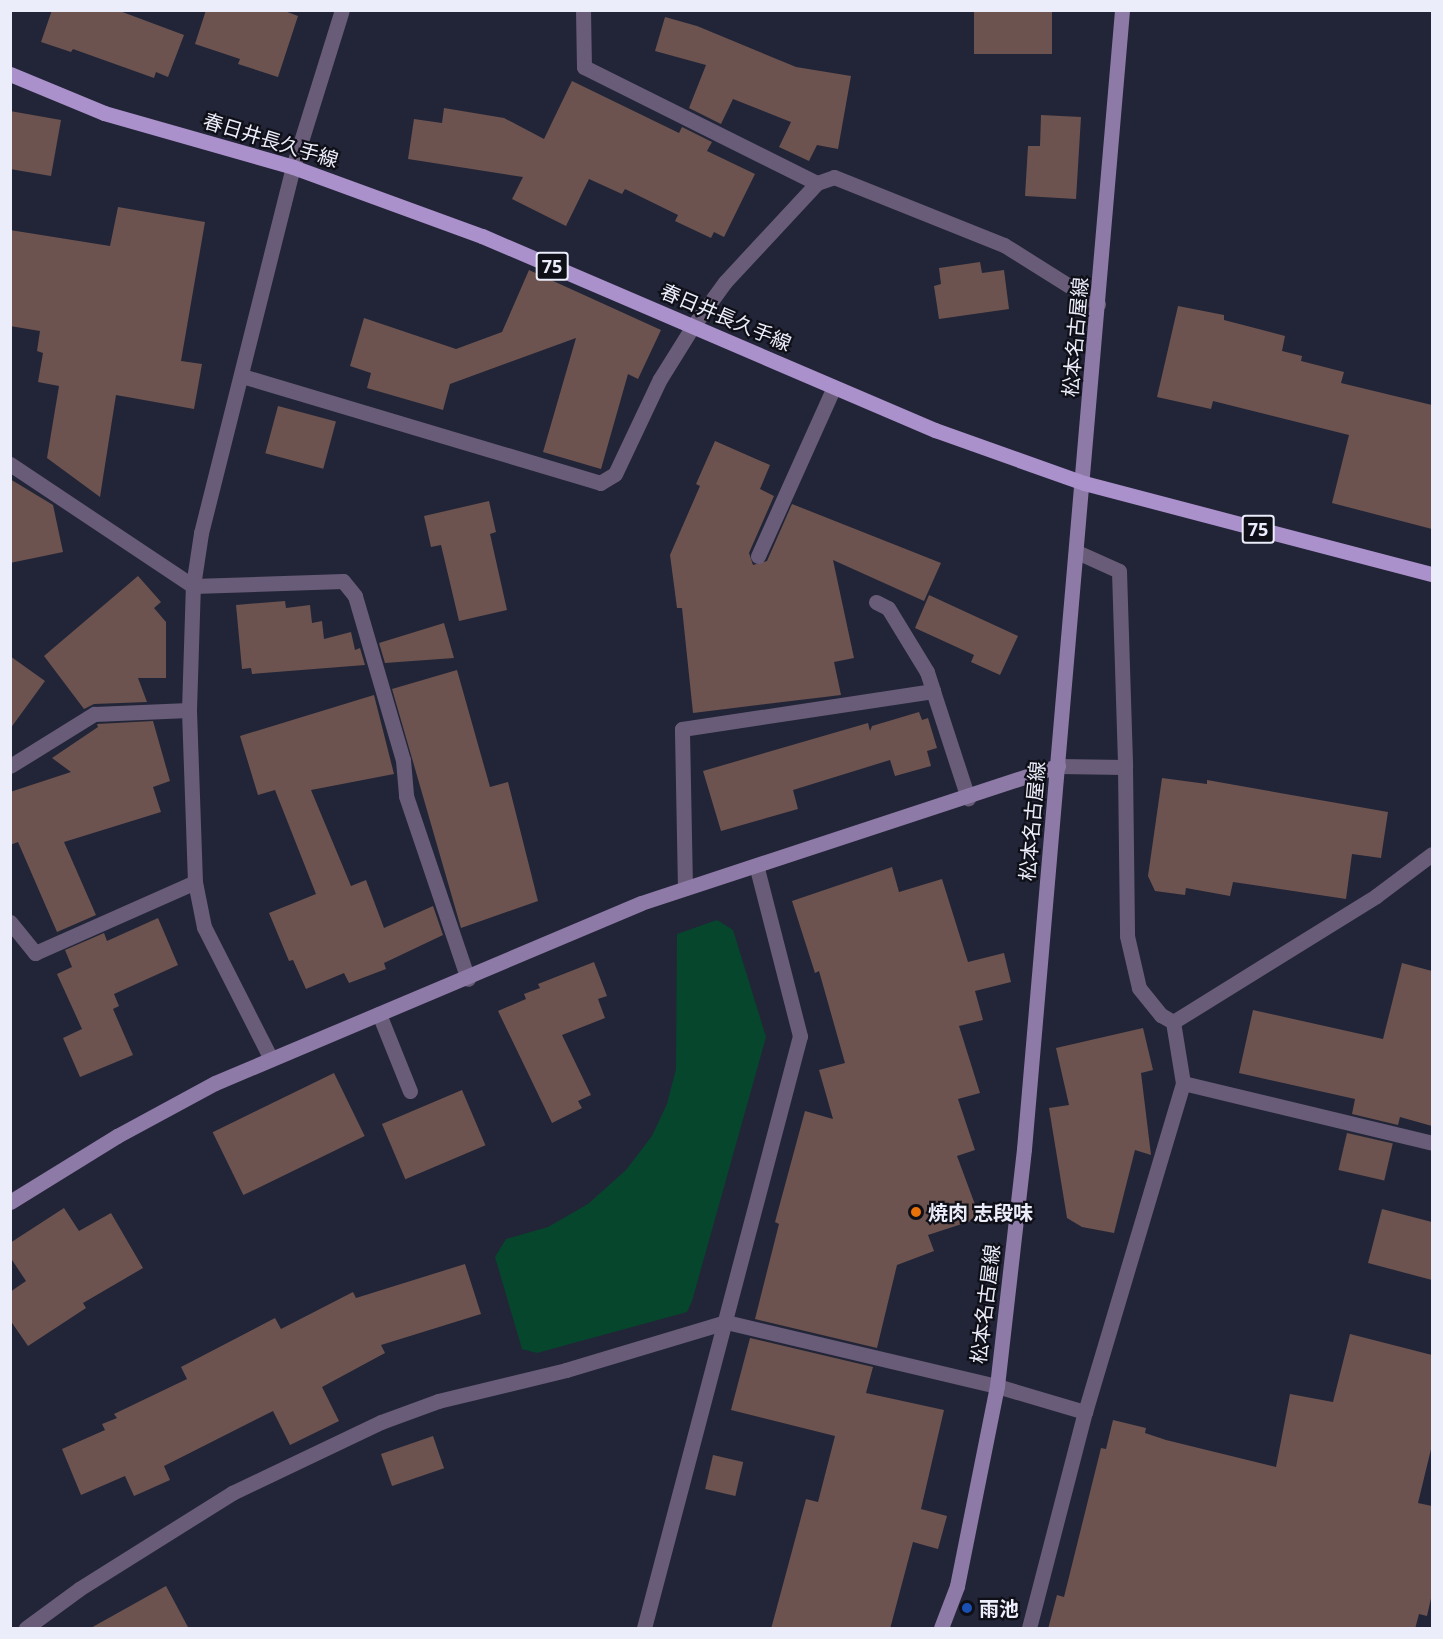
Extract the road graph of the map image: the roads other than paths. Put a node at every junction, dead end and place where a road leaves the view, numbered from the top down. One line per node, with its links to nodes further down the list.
1 (342, 10): 5 (street)
2 (583, 10): 6 (street)
3 (1122, 10): 7 (main road, 松本名古屋線)
4 (10, 74): 5 (main road, 春日井長久手線 / 75)
5 (293, 167): 8 (main road, 春日井長久手線 / 75); 9 (street)
6 (817, 183): 7 (street); 8 (street)
7 (1098, 304): 12 (main road, 松本名古屋線)
8 (693, 326): 9 (street); 10 (main road, 春日井長久手線 / 75)
9 (242, 376): 16 (street)
10 (834, 387): 12 (main road, 春日井長久手線 / 75); 14 (street)
11 (10, 464): 16 (street)
12 (1084, 483): 13 (main road, 松本名古屋線); 15 (main road, 春日井長久手線 / 75)
13 (1077, 552): 21 (main road, 松本名古屋線); 22 (street)
14 (758, 556)
15 (1432, 574)
16 (194, 586): 19 (street); 29 (street)
17 (876, 602): 18 (street)
18 (933, 690): 23 (street); 27 (street)
19 (189, 710): 20 (street); 26 (street)
20 (10, 766)
21 (1058, 766): 22 (street); 23 (main road); 38 (main road, 松本名古屋線)
22 (1125, 767): 31 (street)
23 (969, 798): 25 (main road)
24 (1432, 854): 31 (street)
25 (757, 868): 27 (main road); 37 (street)
26 (195, 882): 28 (street); 32 (street)
27 (685, 888): 29 (main road)
28 (10, 922)
29 (468, 979): 30 (main road)
30 (379, 1014): 32 (main road); 34 (street)
31 (1173, 1022): 33 (street)
32 (271, 1059): 36 (main road)
33 (1183, 1083): 35 (street); 39 (street)
34 (410, 1091)
35 (1432, 1143)
36 (10, 1202)
37 (726, 1322): 38 (street); 40 (street); 41 (street)
38 (997, 1386): 39 (street); 42 (main road, 松本名古屋線)
39 (1085, 1412): 43 (street)
40 (26, 1629)
41 (644, 1629)
42 (941, 1629)
43 (1029, 1629)

